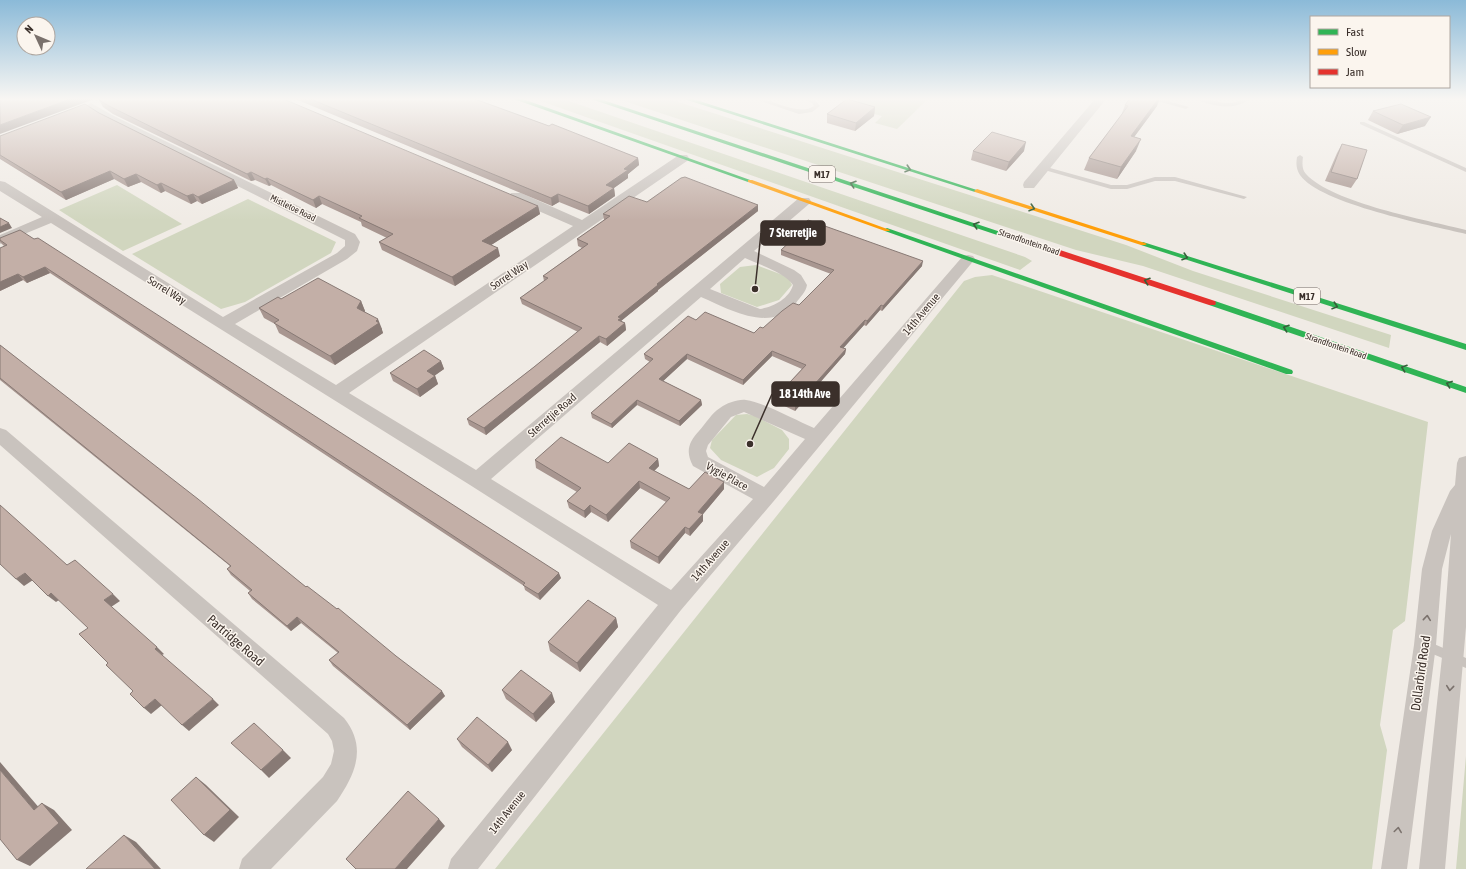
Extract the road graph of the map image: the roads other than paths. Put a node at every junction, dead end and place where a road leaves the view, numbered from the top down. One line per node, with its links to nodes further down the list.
1 (152, 139): 23 (street, Mistletoe Road)
2 (628, 139): 8 (main road)
3 (715, 139): 26 (main road, Strandfontein Road / M17, one-way to 3)
4 (811, 139): 24 (main road, M17, one-way to 24)
5 (1068, 139): 9 (street)
6 (1398, 139): 10 (lane)
7 (1300, 157): 18 (lane)
8 (683, 158): 15 (main road); 17 (street, Sorrel Way)
9 (1043, 168): 12 (street); 14 (lane)
10 (1466, 170)
11 (0, 185): 16 (street, Sorrel Way)
12 (1029, 185)
13 (508, 193): 17 (street)
14 (1244, 197)
15 (804, 201): 20 (street, Sterretjie Road); 21 (main road)
16 (52, 218): 19 (street); 23 (street, Sorrel Way)
17 (582, 225): 27 (street, Sorrel Way)
18 (1466, 232)
19 (0, 240)
20 (743, 252): 22 (street, Sterretjie Road); 22 (street)
21 (968, 259): 25 (main road); 29 (street, 14th Avenue)
22 (699, 290): 31 (street, Sterretjie Road)
23 (222, 324): 27 (street, Sorrel Way)
24 (1466, 347)
25 (1289, 372)
26 (1466, 390)
27 (336, 393): 31 (street, Sorrel Way)
28 (0, 435): 37 (street, Partridge Road)
29 (817, 437): 32 (street, 14th Avenue); 32 (street, Vygie Place)
30 (1465, 472): 33 (street, Dollarbird Road); 35 (street, Dollarbird Road, one-way to 30)
31 (477, 480): 34 (street)
32 (766, 497): 34 (street, 14th Avenue)
33 (1464, 520): 36 (street, Dollarbird Road)
34 (673, 603): 38 (street, 14th Avenue)
35 (1425, 645): 36 (lane); 39 (street, Dollarbird Road, one-way to 35)
36 (1460, 660): 40 (street, Dollarbird Road, one-way to 40)
37 (252, 869)
38 (461, 869)
39 (1394, 869)
40 (1432, 869)

